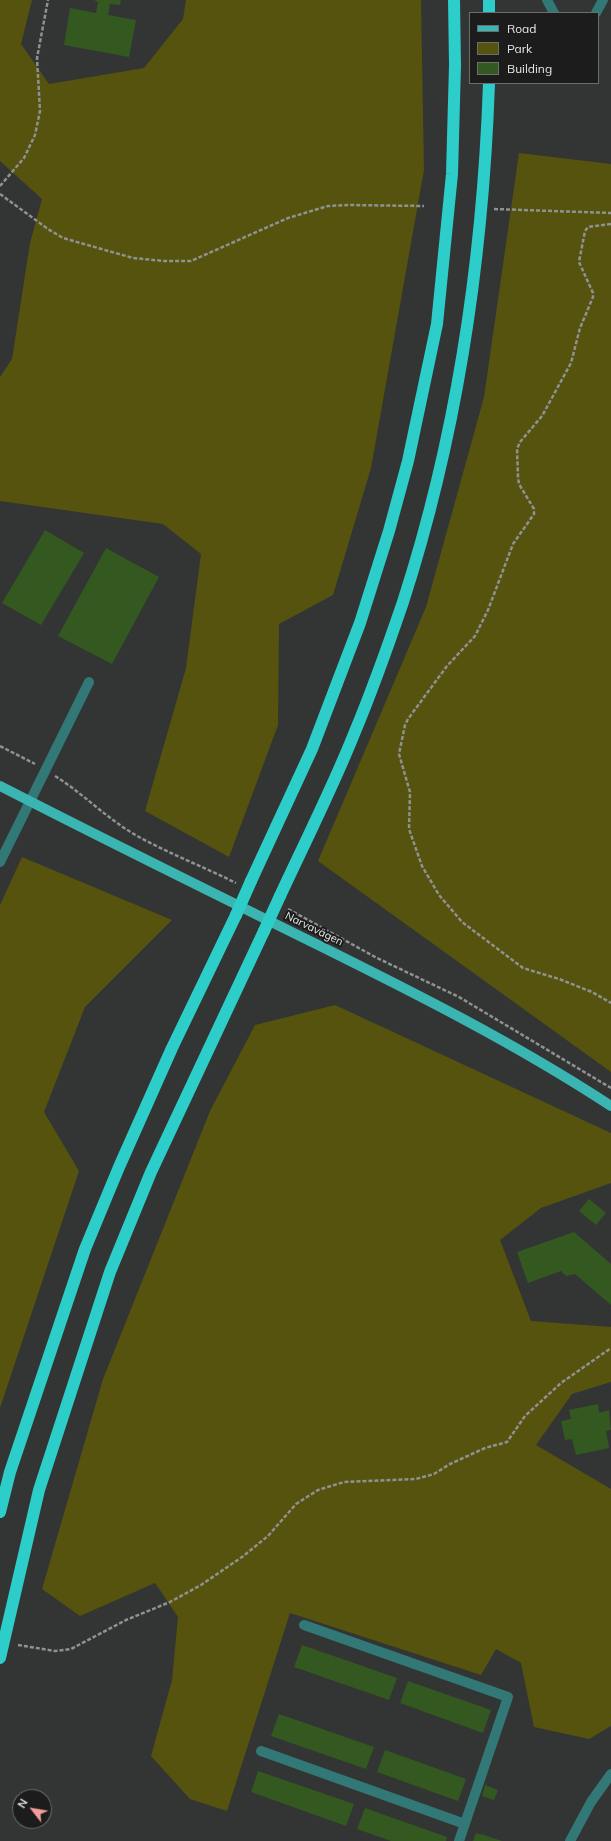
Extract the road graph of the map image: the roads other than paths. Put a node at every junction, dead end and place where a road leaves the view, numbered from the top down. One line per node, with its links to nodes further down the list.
1 (454, 0): 14 (highway, bridge)
2 (489, 0): 5 (highway)
3 (547, 0): 6 (street)
4 (603, 0): 7 (street)
5 (489, 12)
6 (553, 12)
7 (597, 12)
8 (489, 84): 16 (highway, bridge)
9 (88, 682): 11 (street)
10 (0, 786): 11 (main road, Narvavägen)
11 (29, 802): 12 (street); 13 (main road, Narvavägen)
12 (0, 862)
13 (611, 1106)
14 (0, 1512)
15 (304, 1624): 19 (street)
16 (0, 1658)
17 (261, 1751): 19 (street)
18 (611, 1774): 21 (street)
19 (465, 1824): 20 (street)
20 (459, 1841)
21 (570, 1841)

